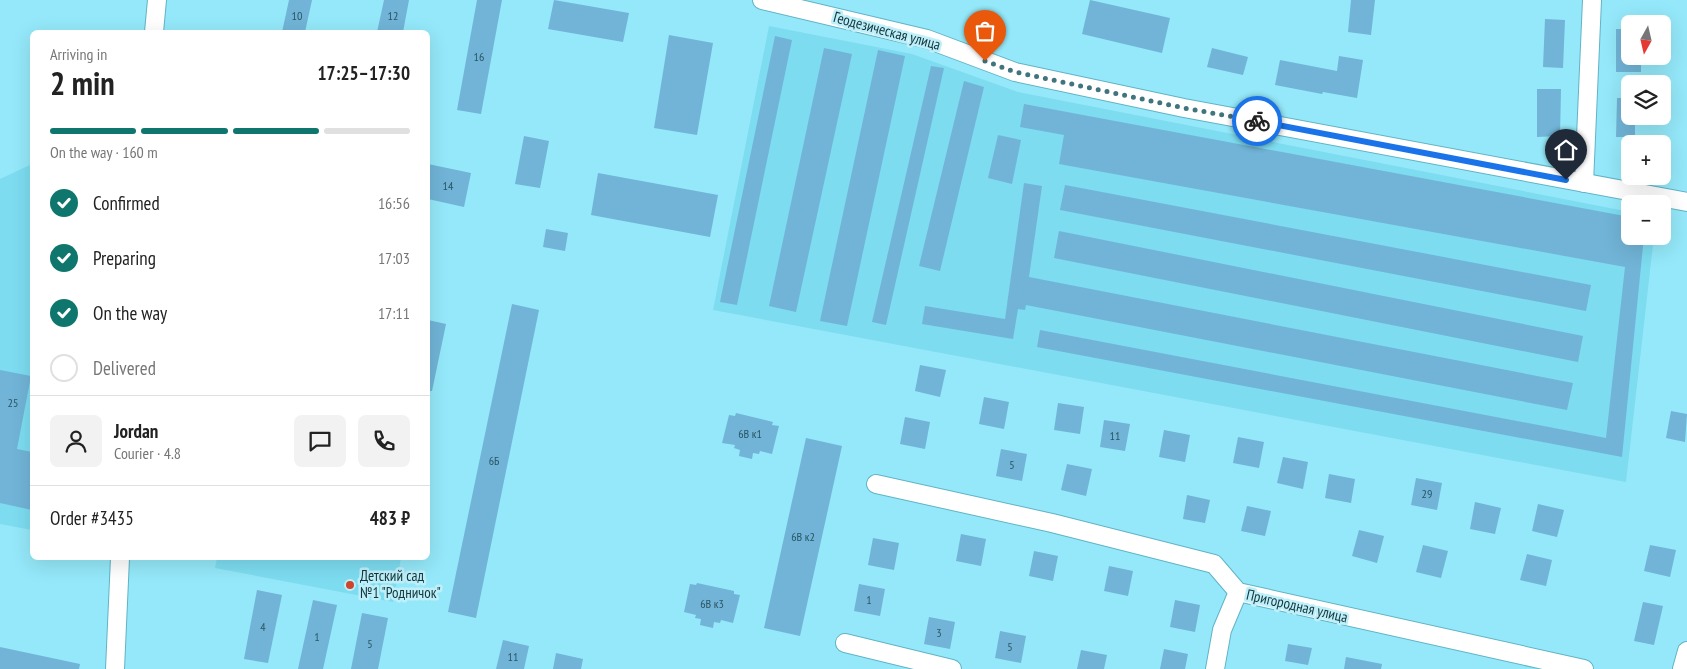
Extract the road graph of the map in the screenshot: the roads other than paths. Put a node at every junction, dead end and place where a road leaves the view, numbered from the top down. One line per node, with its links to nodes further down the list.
1 (157, 0): 4 (street)
2 (762, 0): 5 (street, Геодезическая улица)
3 (1592, 0): 5 (street)
4 (154, 30)
5 (1584, 183): 6 (street, Геодезическая улица)
6 (1687, 202)
7 (876, 484): 9 (street, Пригородная улица)
8 (120, 560): 12 (street)
9 (1238, 592): 14 (street); 15 (street, Пригородная улица)
10 (845, 643): 13 (street)
11 (1687, 652): 16 (street)
12 (115, 669)
13 (952, 669)
14 (1215, 669)
15 (1584, 669)
16 (1682, 669)

